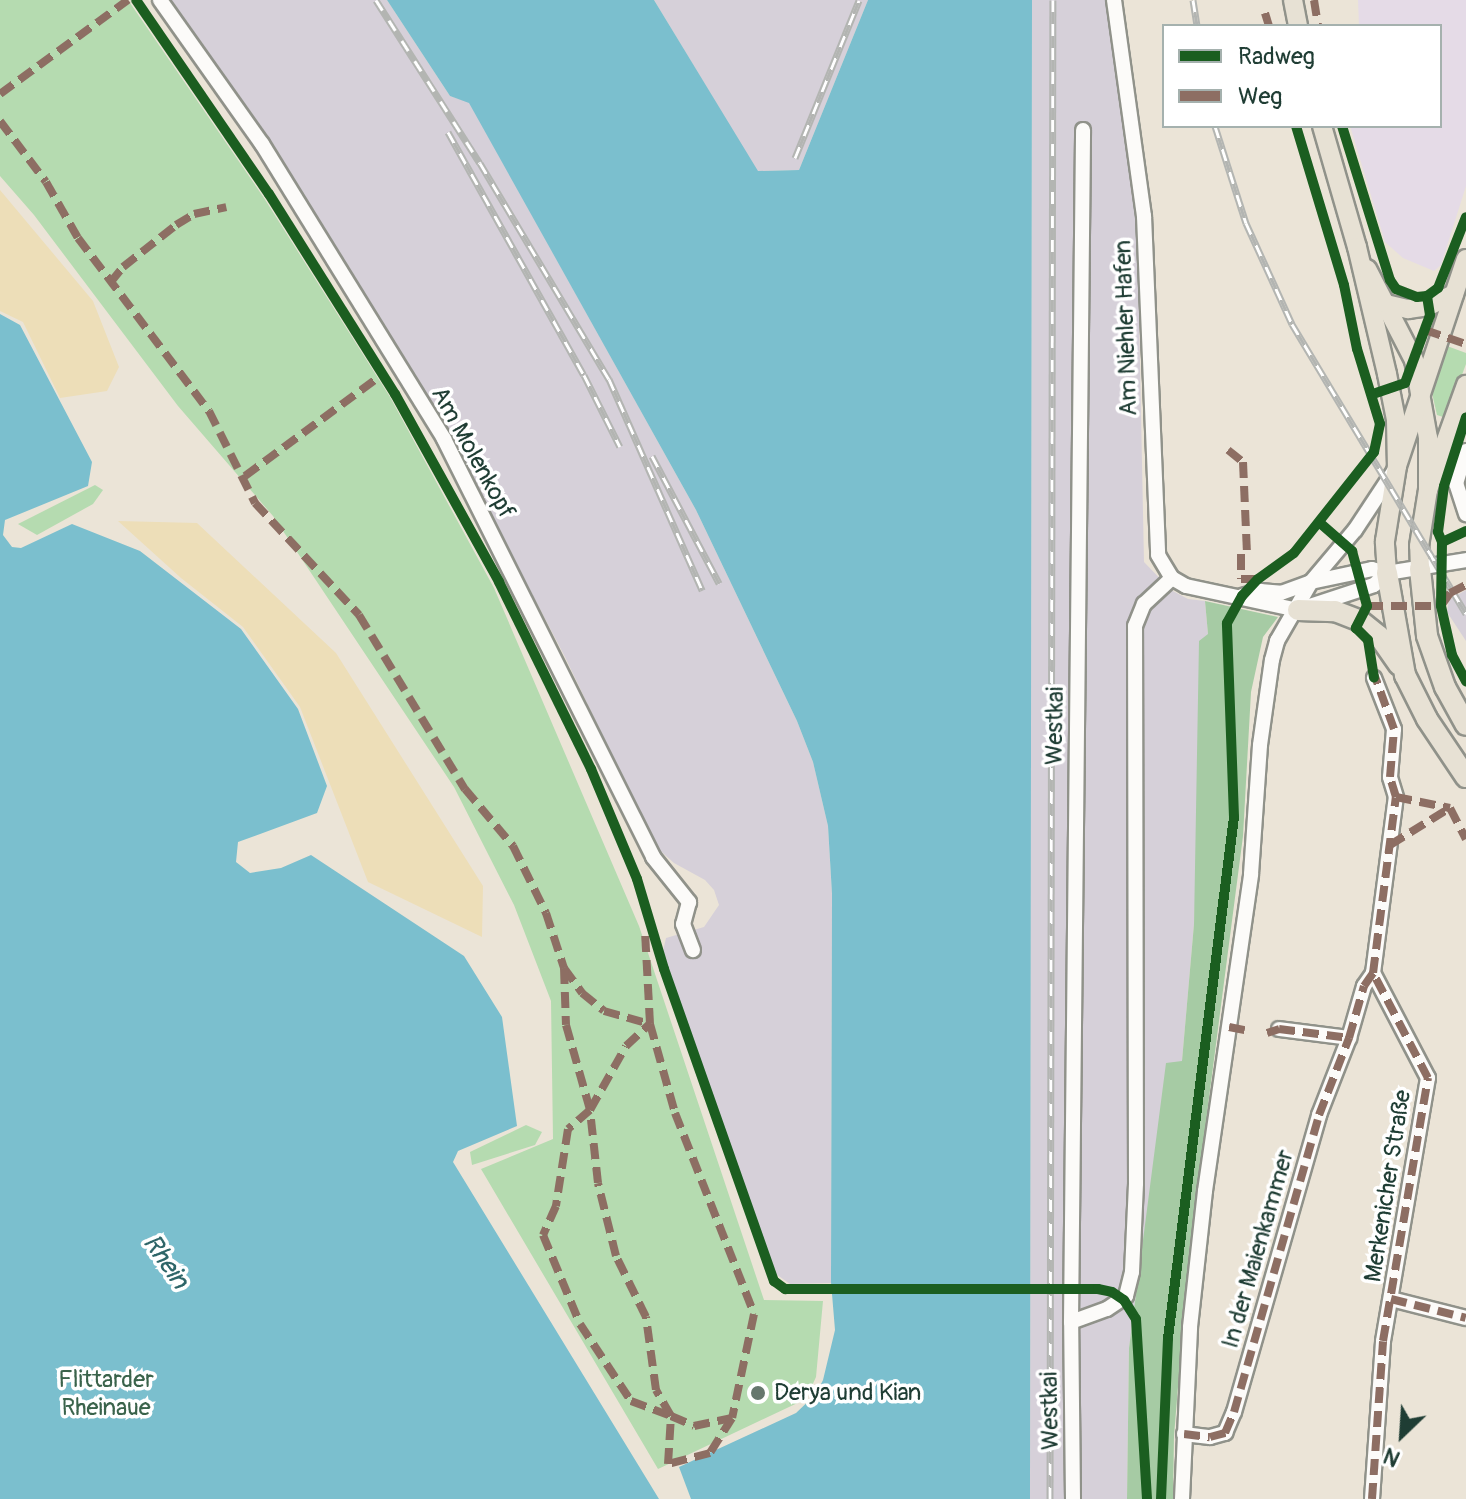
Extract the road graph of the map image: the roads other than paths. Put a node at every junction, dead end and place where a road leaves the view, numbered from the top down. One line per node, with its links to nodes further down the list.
1 (160, 0): 28 (street, Am Molenkopf)
2 (1114, 0): 20 (street, Am Niehler Hafen)
3 (1293, 0): 4 (main road)
4 (1298, 24)
5 (1323, 128): 7 (main road)
6 (1083, 130): 34 (street, Westkai)
7 (1359, 255): 10 (main road); 14 (main road)
8 (1466, 259): 9 (main road)
9 (1454, 294): 10 (main road); 12 (main road)
10 (1386, 304): 12 (main road)
11 (1466, 385): 15 (main road)
12 (1421, 395): 14 (main road); 15 (main road)
13 (1466, 451): 16 (street)
14 (1397, 466): 19 (main road); 21 (street)
15 (1428, 490): 18 (main road)
16 (1466, 514)
17 (1466, 560): 18 (street)
18 (1420, 569): 19 (street); 26 (highway)
19 (1387, 573): 21 (street); 23 (street); 24 (highway)
20 (1172, 578): 22 (street); 34 (street)
21 (1311, 582): 22 (street); 23 (street)
22 (1242, 596): 23 (street)
23 (1298, 610): 24 (highway); 35 (street)
24 (1405, 675): 27 (highway)
25 (1374, 678): 29 (street)
26 (1466, 725)
27 (1466, 777)
28 (693, 950)
29 (1373, 973): 31 (street, In der Maienkammer); 32 (street, Merkenicher Straße)
30 (1279, 1029): 31 (street)
31 (1349, 1038): 35 (street, In der Maienkammer)
32 (1391, 1299): 33 (street); 38 (street, Merkenicher Straße)
33 (1466, 1318)
34 (1071, 1322): 36 (street, Westkai)
35 (1184, 1434): 37 (street)
36 (1073, 1499)
37 (1182, 1499)
38 (1372, 1499)

